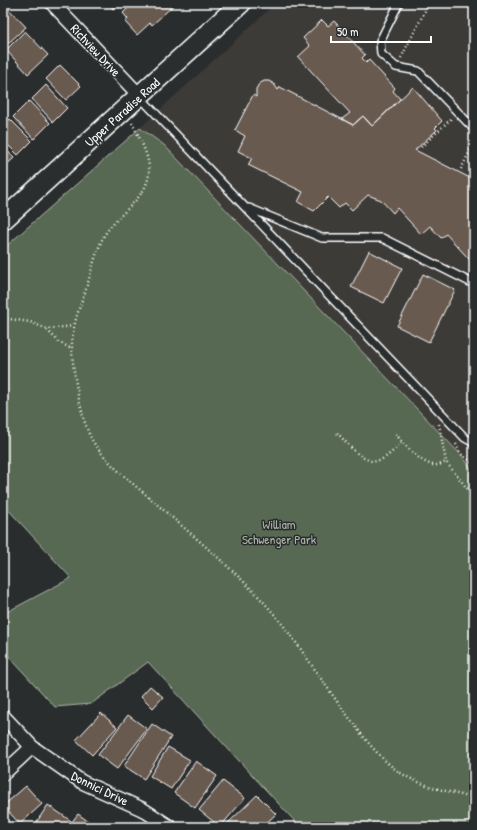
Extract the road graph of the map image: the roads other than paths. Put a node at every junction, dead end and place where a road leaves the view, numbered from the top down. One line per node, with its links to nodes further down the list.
1 (52, 3): 4 (street, Richview Drive)
2 (241, 3): 4 (main road, Upper Paradise Road)
3 (399, 3): 5 (lane)
4 (140, 96): 6 (lane); 7 (main road, Upper Paradise Road)
5 (474, 129)
6 (245, 206): 8 (lane); 9 (lane)
7 (3, 220)
8 (474, 284)
9 (474, 443)
10 (3, 716): 11 (street, Donnici Drive)
11 (32, 747): 12 (street); 13 (street, Donnici Drive)
12 (3, 774)
13 (170, 827)

